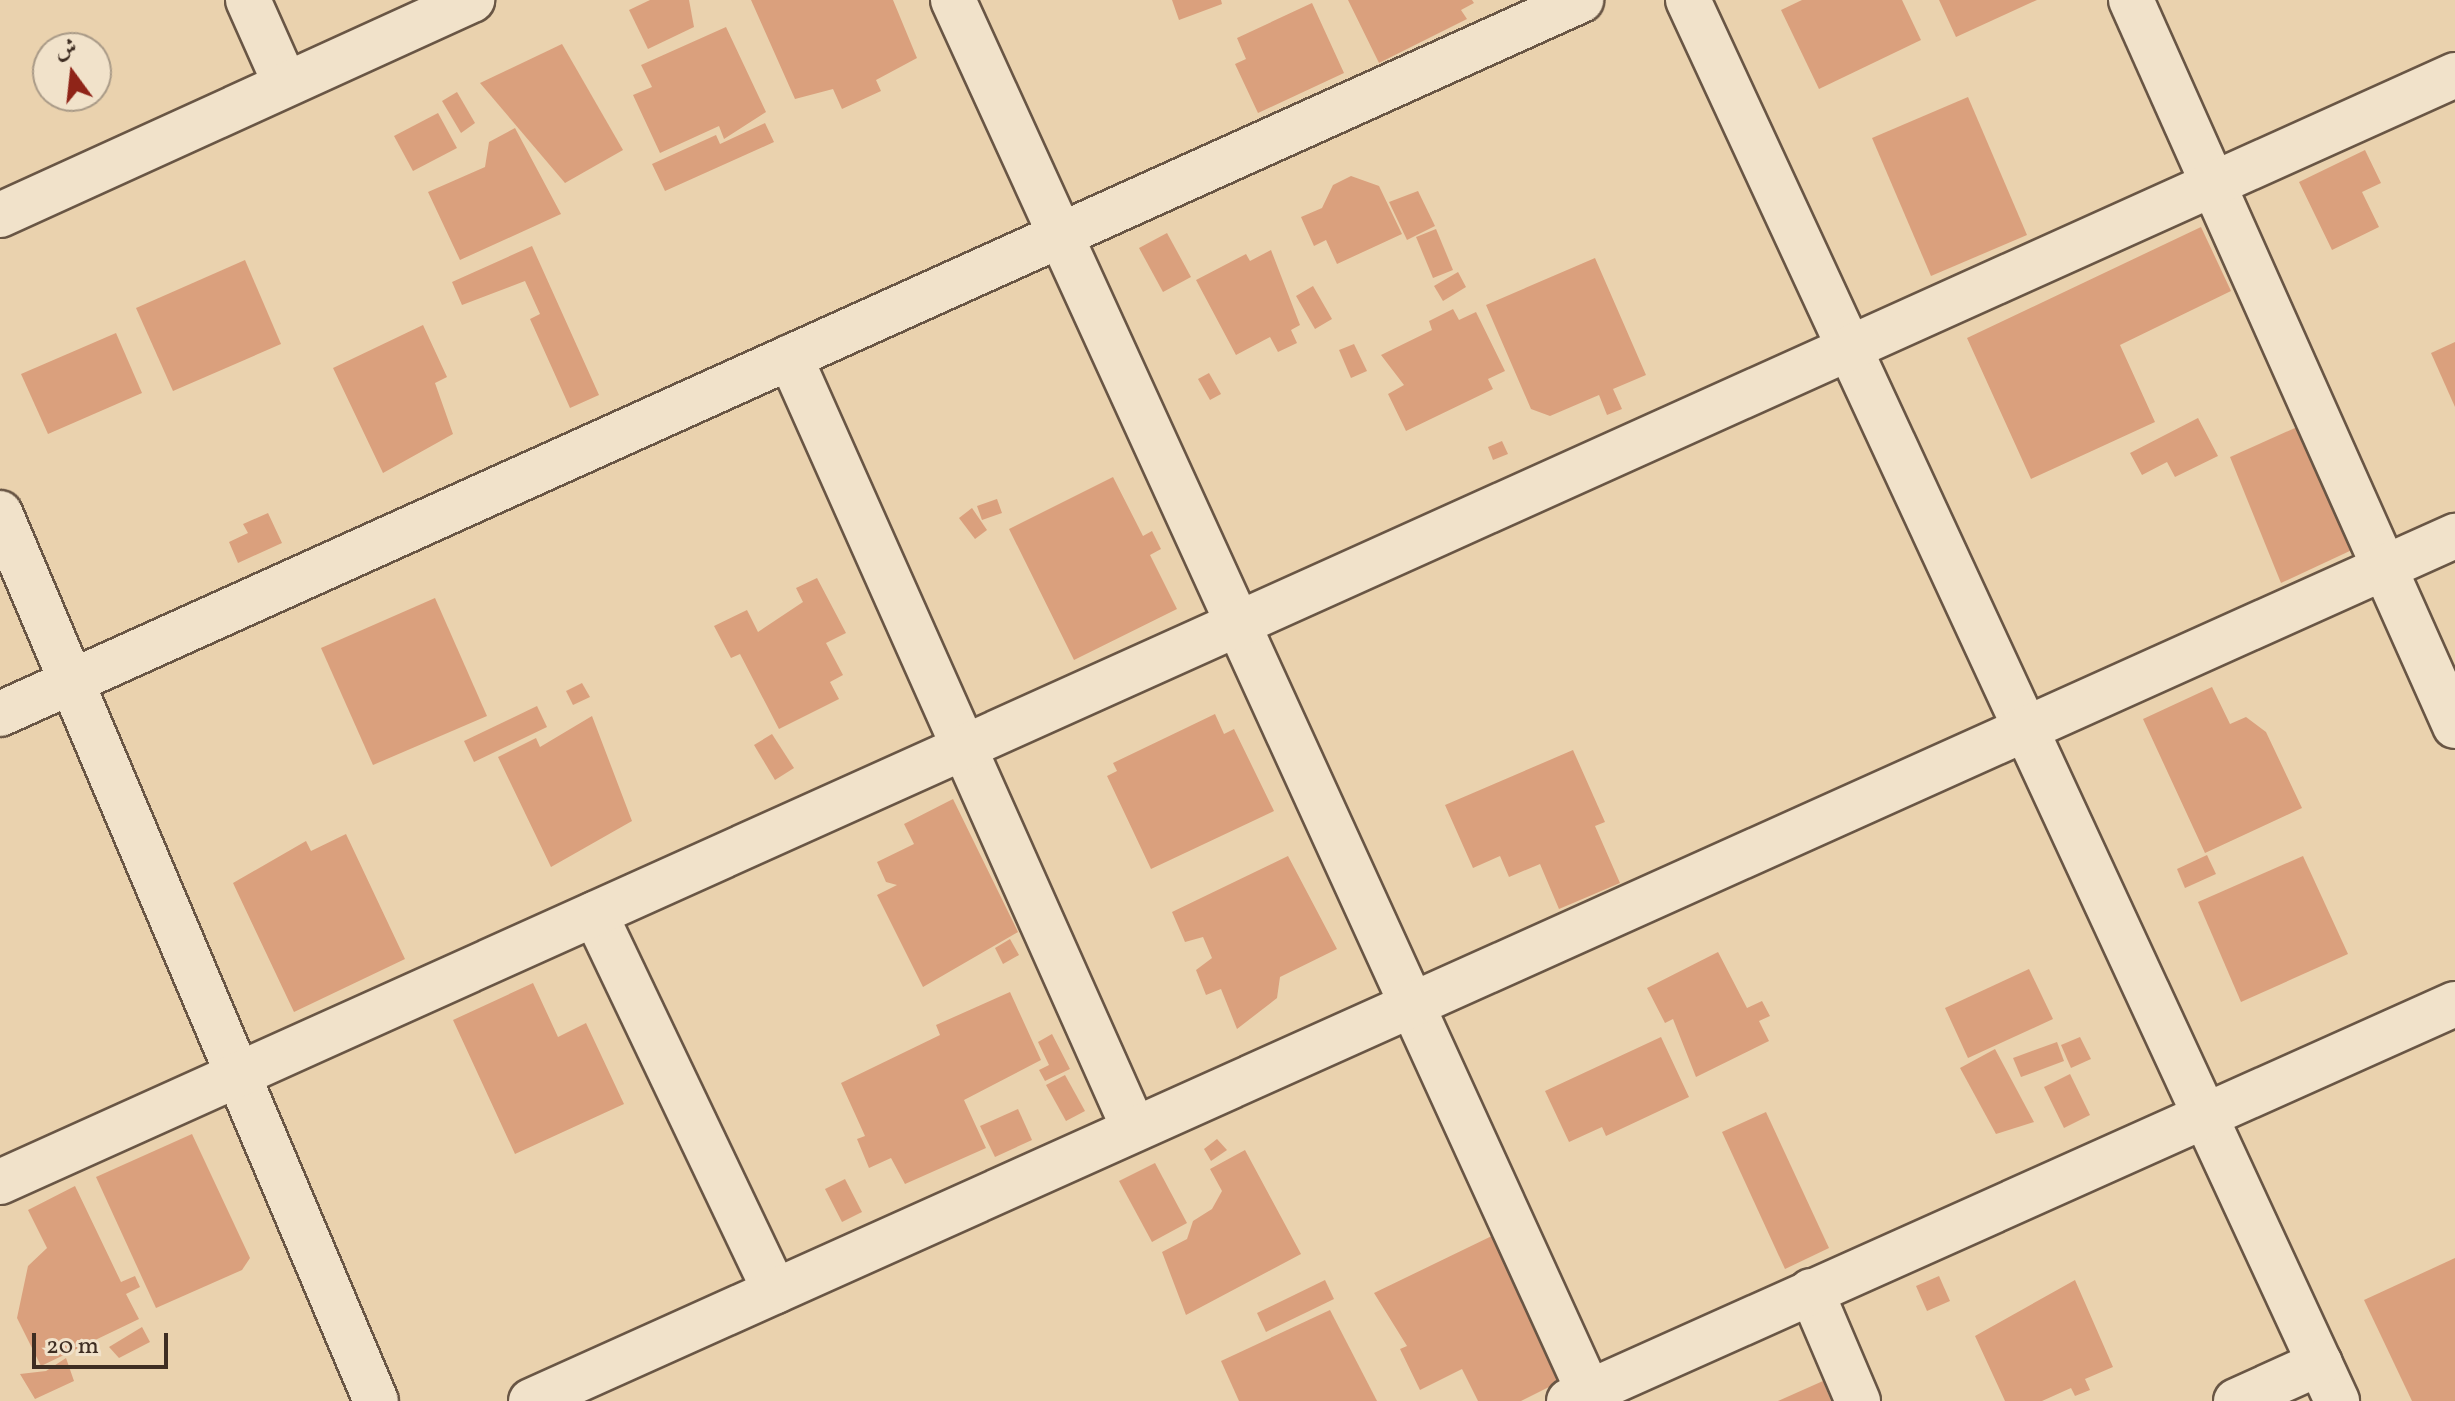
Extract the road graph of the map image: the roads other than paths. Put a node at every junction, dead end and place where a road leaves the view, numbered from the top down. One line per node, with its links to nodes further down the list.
1 (248, 0): 8 (street)
2 (472, 0): 8 (street)
3 (953, 0): 11 (street)
4 (1581, 0): 11 (street)
5 (1688, 0): 12 (street)
6 (2131, 0): 9 (street)
7 (2455, 75): 9 (street)
8 (284, 81): 10 (street)
9 (2212, 184): 12 (street); 16 (street)
10 (0, 215)
11 (1061, 235): 13 (street); 17 (street)
12 (1850, 349): 17 (street); 21 (street)
13 (790, 357): 18 (street); 22 (street)
14 (0, 513): 18 (street)
15 (2455, 536): 16 (street)
16 (2389, 566): 20 (street); 21 (street)
17 (1239, 624): 22 (street); 25 (street)
18 (74, 681): 19 (street); 26 (street)
19 (0, 714)
20 (2455, 726)
21 (2027, 731): 25 (street); 27 (street)
22 (964, 748): 23 (street); 28 (street)
23 (595, 914): 26 (street); 30 (street)
24 (2455, 1004): 27 (street)
25 (1413, 1006): 28 (street); 33 (street)
26 (242, 1073): 29 (street); 34 (street)
27 (2205, 1114): 31 (street); 32 (street)
28 (1134, 1129): 30 (street)
29 (0, 1182)
30 (775, 1291): 35 (street)
31 (1811, 1291): 33 (street); 36 (street)
32 (2328, 1382): 37 (street)
33 (1584, 1398)
34 (376, 1401)
35 (531, 1401)
36 (1858, 1401)
37 (2236, 1401)

